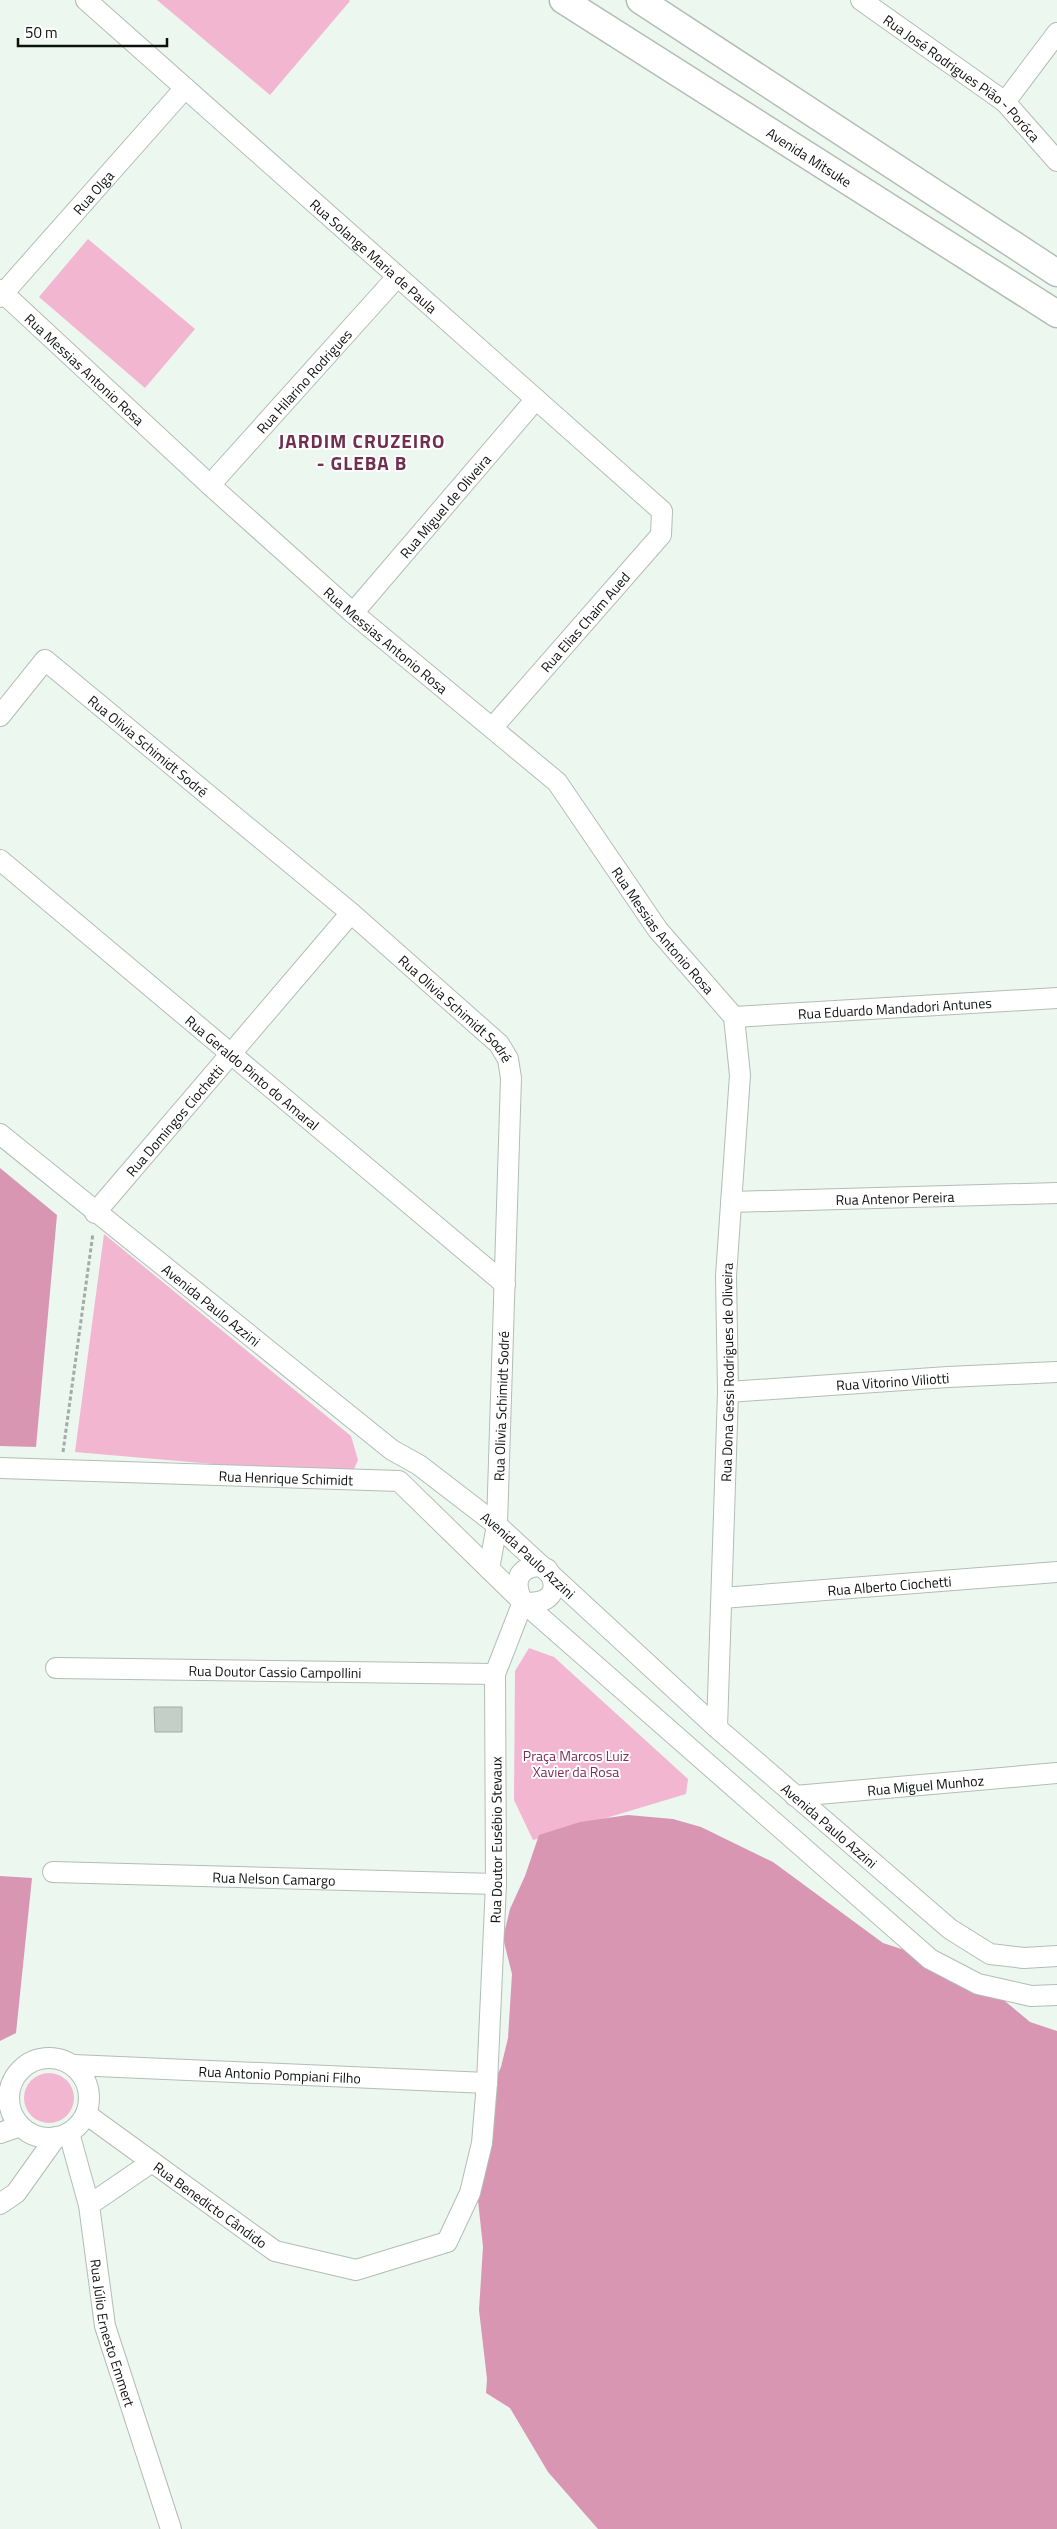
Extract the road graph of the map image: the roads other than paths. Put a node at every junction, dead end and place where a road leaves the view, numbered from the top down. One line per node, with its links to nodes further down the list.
1 (86, 0): 6 (street, Rua Solange Maria de Paula)
2 (563, 0): 12 (main road, Avenida Mitsuke)
3 (640, 0): 9 (main road)
4 (861, 0): 7 (street, Rua José Rodrigues Pião - Poróca)
5 (1057, 34): 7 (street)
6 (185, 88): 10 (street, Rua Solange Maria de Paula); 11 (street, Rua Olga)
7 (1005, 102): 8 (street, Rua José Rodrigues Pião - Poróca)
8 (1057, 161)
9 (1057, 272)
10 (397, 277): 13 (street, Rua Solange Maria de Paula); 14 (street, Rua Hilarino Rodrigues)
11 (1, 294): 14 (street, Rua Messias Antonio Rosa)
12 (1057, 314)
13 (536, 399): 15 (street, Rua Solange Maria de Paula); 16 (street, Rua Miguel de Oliveira)
14 (210, 485): 16 (street, Rua Messias Antonio Rosa)
15 (662, 511): 18 (street, Rua Elias Chaim Aued)
16 (354, 612): 18 (street, Rua Messias Antonio Rosa)
17 (0, 716): 20 (street, Rua Olivia Schimidt Sodré)
18 (493, 727): 22 (street, Rua Messias Antonio Rosa)
19 (0, 860): 23 (street, Rua Geraldo Pinto do Amaral)
20 (351, 912): 23 (street, Rua Domingos Ciochetti); 28 (street, Rua Olivia Schimidt Sodré)
21 (1057, 998): 22 (street, Rua Eduardo Mandadori Antunes)
22 (734, 1017): 26 (street, Rua Dona Gessi Rodrigues de Oliveira)
23 (231, 1052): 27 (street, Rua Domingos Ciochetti); 28 (street, Rua Geraldo Pinto do Amaral)
24 (0, 1134): 27 (street, Avenida Paulo Azzini)
25 (1057, 1193): 26 (street, Rua Antenor Pereira)
26 (731, 1202): 30 (street, Rua Dona Gessi Rodrigues de Oliveira)
27 (95, 1213): 31 (street, Avenida Paulo Azzini)
28 (505, 1284): 35 (street, Rua Olivia Schimidt Sodré)
29 (1057, 1372): 30 (street, Rua Vitorino Viliotti)
30 (728, 1392): 39 (street, Rua Dona Gessi Rodrigues de Oliveira)
31 (392, 1450): 32 (street, Avenida Paulo Azzini); 34 (street)
32 (419, 1465): 34 (street); 35 (street, Avenida Paulo Azzini)
33 (0, 1468): 34 (street, Rua Henrique Schimidt)
34 (399, 1481): 36 (street)
35 (497, 1525): 36 (street, Rua Olivia Schimidt Sodré); 37 (street, Avenida Paulo Azzini)
36 (488, 1569): 40 (street)
37 (547, 1569): 40 (street); 43 (street, Avenida Paulo Azzini)
38 (1057, 1572): 39 (street, Rua Alberto Ciochetti)
39 (722, 1598): 43 (street, Rua Dona Gessi Rodrigues de Oliveira)
40 (523, 1602): 42 (street, Rua Doutor Eusébio Stevaux); 49 (street)
41 (56, 1668): 42 (street, Rua Doutor Cassio Campollini)
42 (495, 1674): 47 (street, Rua Doutor Eusébio Stevaux)
43 (717, 1728): 45 (street, Avenida Paulo Azzini)
44 (1057, 1773): 45 (street, Rua Miguel Munhoz)
45 (795, 1796): 48 (street, Avenida Paulo Azzini)
46 (53, 1872): 47 (street, Rua Nelson Camargo)
47 (496, 1884): 51 (street, Rua Doutor Eusébio Stevaux)
48 (1057, 1956)
49 (1057, 1995)
50 (74, 2065): 51 (street, Rua Antonio Pompiani Filho); 52 (street); 53 (street)
51 (487, 2082): 56 (street, Rua Benedicto Cândido)
52 (86, 2114): 55 (street); 56 (street, Rua Benedicto Cândido)
53 (20, 2126): 54 (street); 55 (street)
54 (0, 2133)
55 (62, 2135): 57 (street); 58 (street, Rua Júlio Ernesto Emmert)
56 (152, 2162): 58 (street)
57 (0, 2204)
58 (90, 2205): 59 (street, Rua Júlio Ernesto Emmert)
59 (171, 2529)

